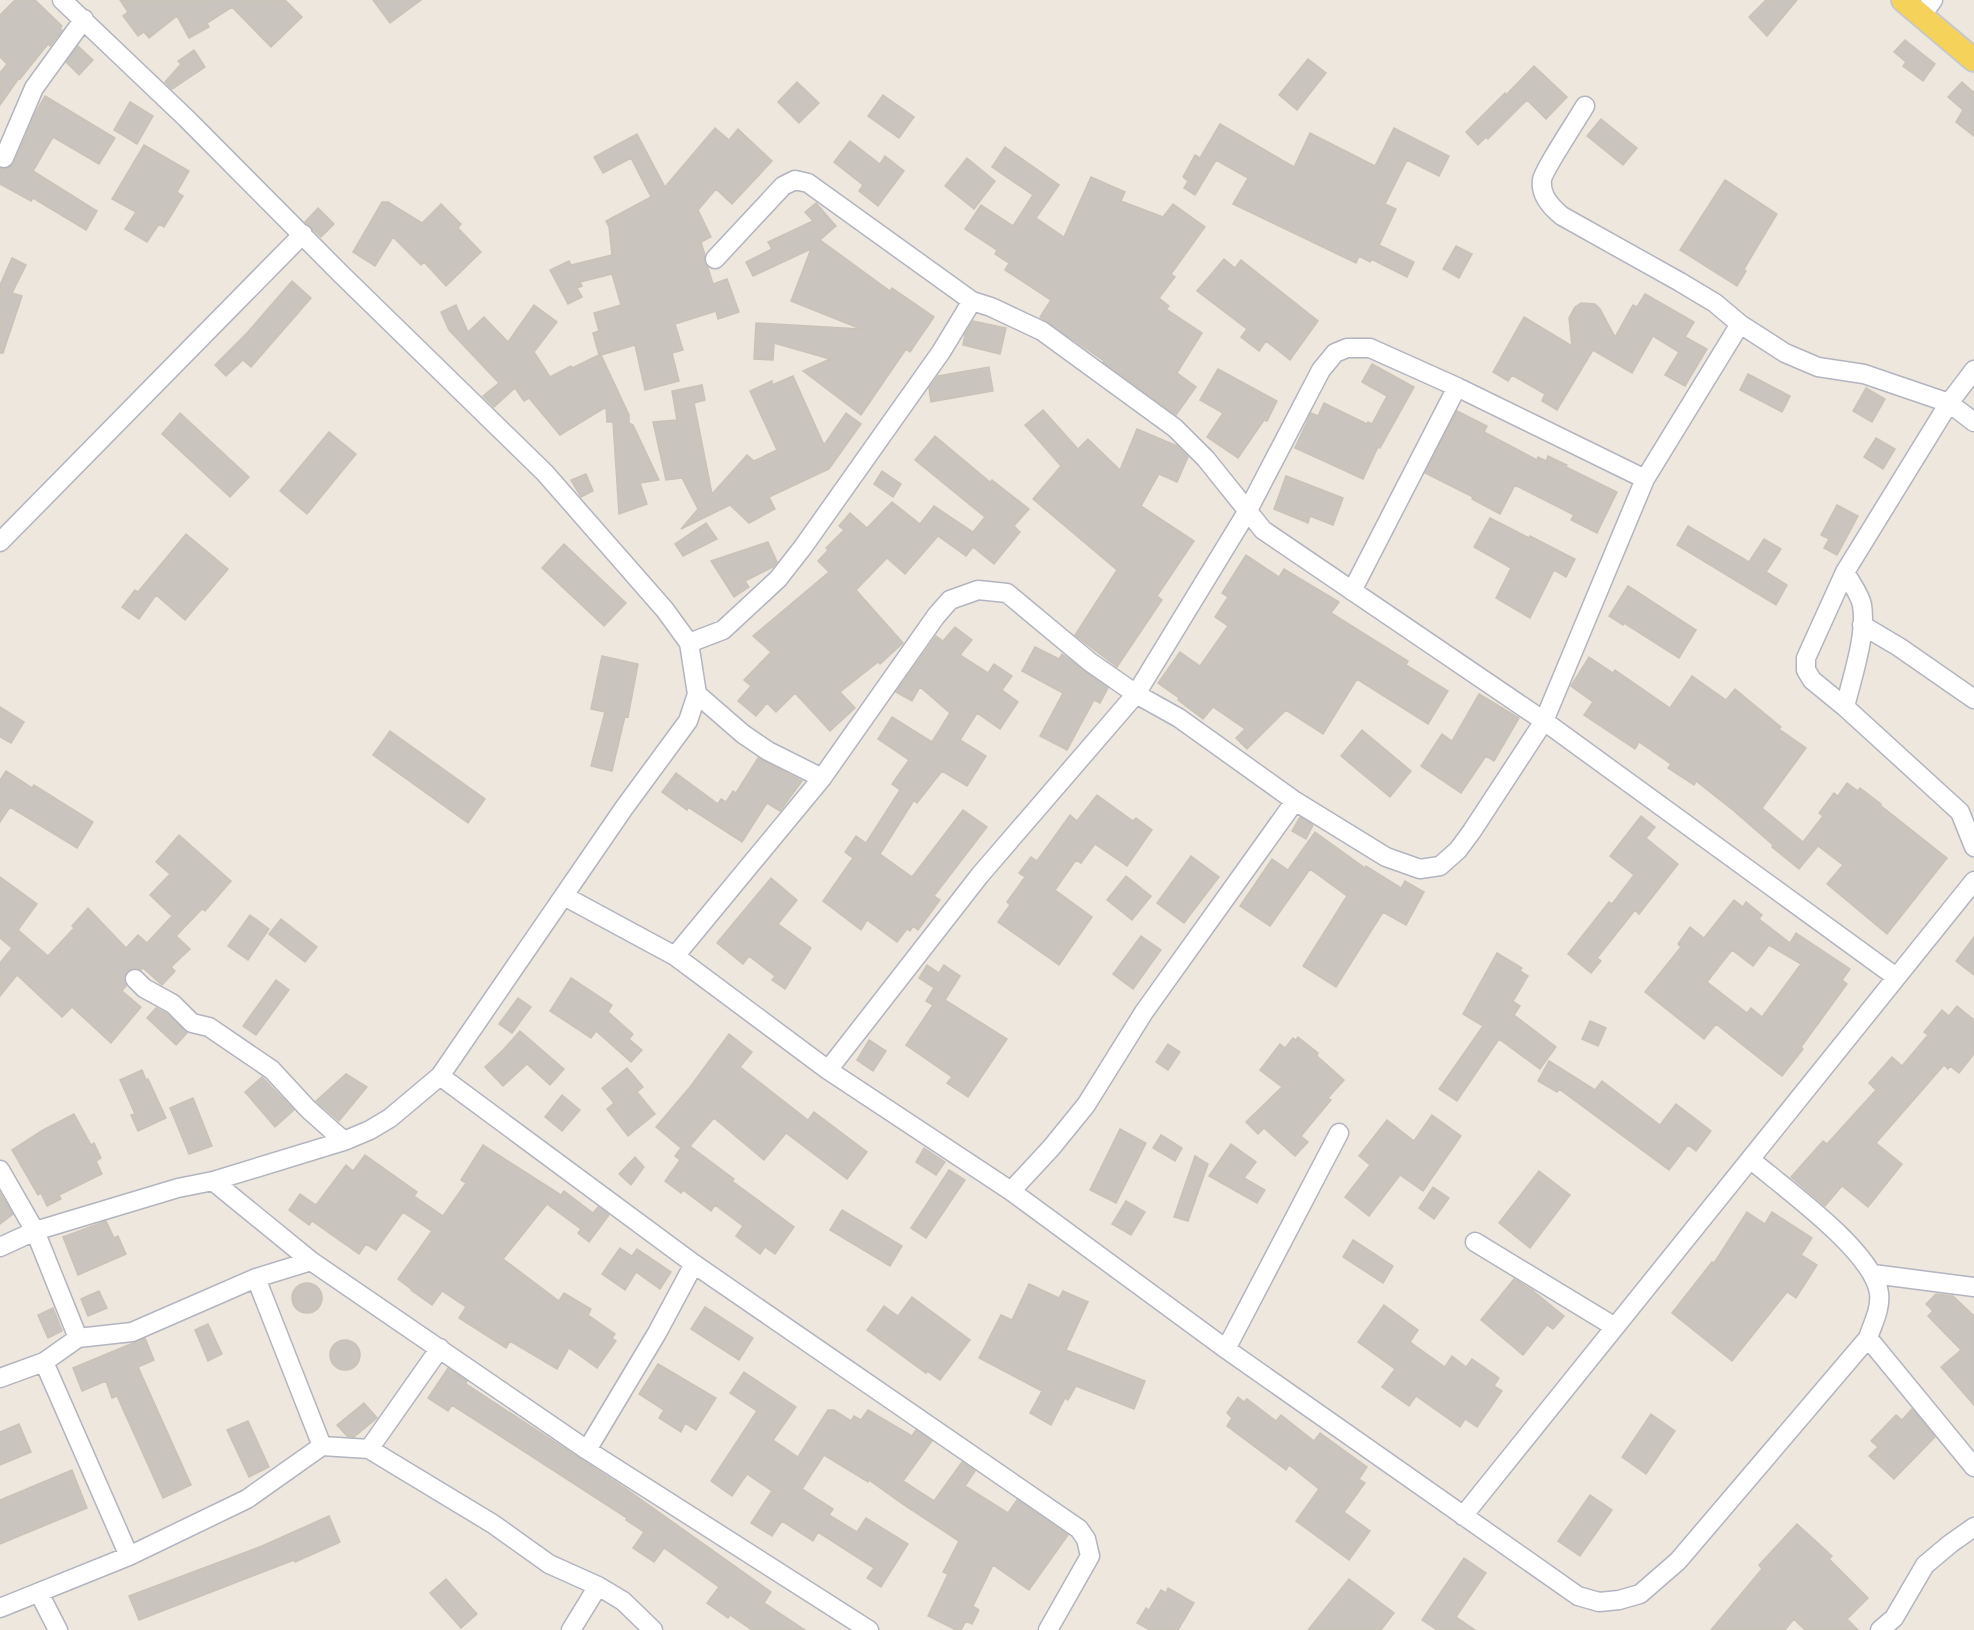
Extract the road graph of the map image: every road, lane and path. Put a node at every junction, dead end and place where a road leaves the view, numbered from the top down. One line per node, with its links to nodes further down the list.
1 (62, 0): 4 (street)
2 (1903, 0): 3 (main road)
3 (1927, 7): 5 (main road)
4 (84, 20): 7 (street); 8 (street)
5 (1974, 60)
6 (1585, 106): 11 (street)
7 (4, 158)
8 (303, 234): 18 (street); 22 (street)
9 (715, 259): 10 (street)
10 (972, 301): 17 (street); 22 (street)
11 (1740, 324): 14 (street); 16 (street)
12 (1974, 370): 14 (street)
13 (1457, 387): 16 (street); 17 (street); 20 (street)
14 (1949, 403): 15 (street); 19 (street)
15 (1974, 422)
16 (1645, 479): 27 (street)
17 (1247, 512): 20 (street); 23 (street)
18 (0, 542)
19 (1845, 572): 21 (street); 26 (street)
20 (1352, 591): 27 (street)
21 (1862, 625): 25 (street); 26 (street)
22 (689, 643): 24 (street)
23 (1136, 693): 28 (street); 29 (street); 37 (street)
24 (698, 694): 28 (street); 33 (street)
25 (1974, 699)
26 (1845, 707): 30 (street)
27 (1544, 721): 29 (street); 35 (street)
28 (822, 778): 34 (street)
29 (1295, 801): 44 (street)
30 (1967, 818): 31 (street)
31 (1974, 846)
32 (1974, 880): 35 (street)
33 (564, 897): 34 (street); 38 (street)
34 (675, 956): 37 (street)
35 (1896, 977): 41 (street)
36 (135, 979): 40 (street)
37 (828, 1070): 44 (street)
38 (440, 1076): 40 (street); 49 (street)
39 (1339, 1133): 57 (street)
40 (344, 1141): 43 (street)
41 (1750, 1159): 50 (street); 53 (street)
42 (0, 1170): 45 (street)
43 (213, 1181): 45 (street); 48 (street)
44 (1011, 1191): 57 (street)
45 (35, 1231): 47 (street); 54 (street)
46 (1475, 1242): 53 (street)
47 (0, 1247)
48 (311, 1261): 51 (street); 56 (street)
49 (694, 1264): 62 (street); 74 (street)
50 (1873, 1274): 52 (street); 55 (street)
51 (256, 1278): 54 (street); 60 (street)
52 (1974, 1287)
53 (1615, 1327): 64 (street)
54 (78, 1338): 58 (street)
55 (1868, 1338): 63 (street); 64 (street)
56 (440, 1348): 61 (street); 62 (street)
57 (1226, 1349): 64 (street)
58 (44, 1362): 59 (street); 66 (street)
59 (0, 1378)
60 (322, 1446): 61 (street); 66 (street)
61 (369, 1449): 67 (street)
62 (587, 1450): 73 (street)
63 (1974, 1467)
64 (1463, 1516)
65 (1974, 1527): 75 (street)
66 (129, 1556): 68 (street)
67 (598, 1586): 71 (street); 72 (street)
68 (39, 1593): 69 (street); 70 (street)
69 (0, 1608)
70 (58, 1630)
71 (571, 1630)
72 (652, 1630)
73 (869, 1630)
74 (1048, 1630)
75 (1880, 1630)

